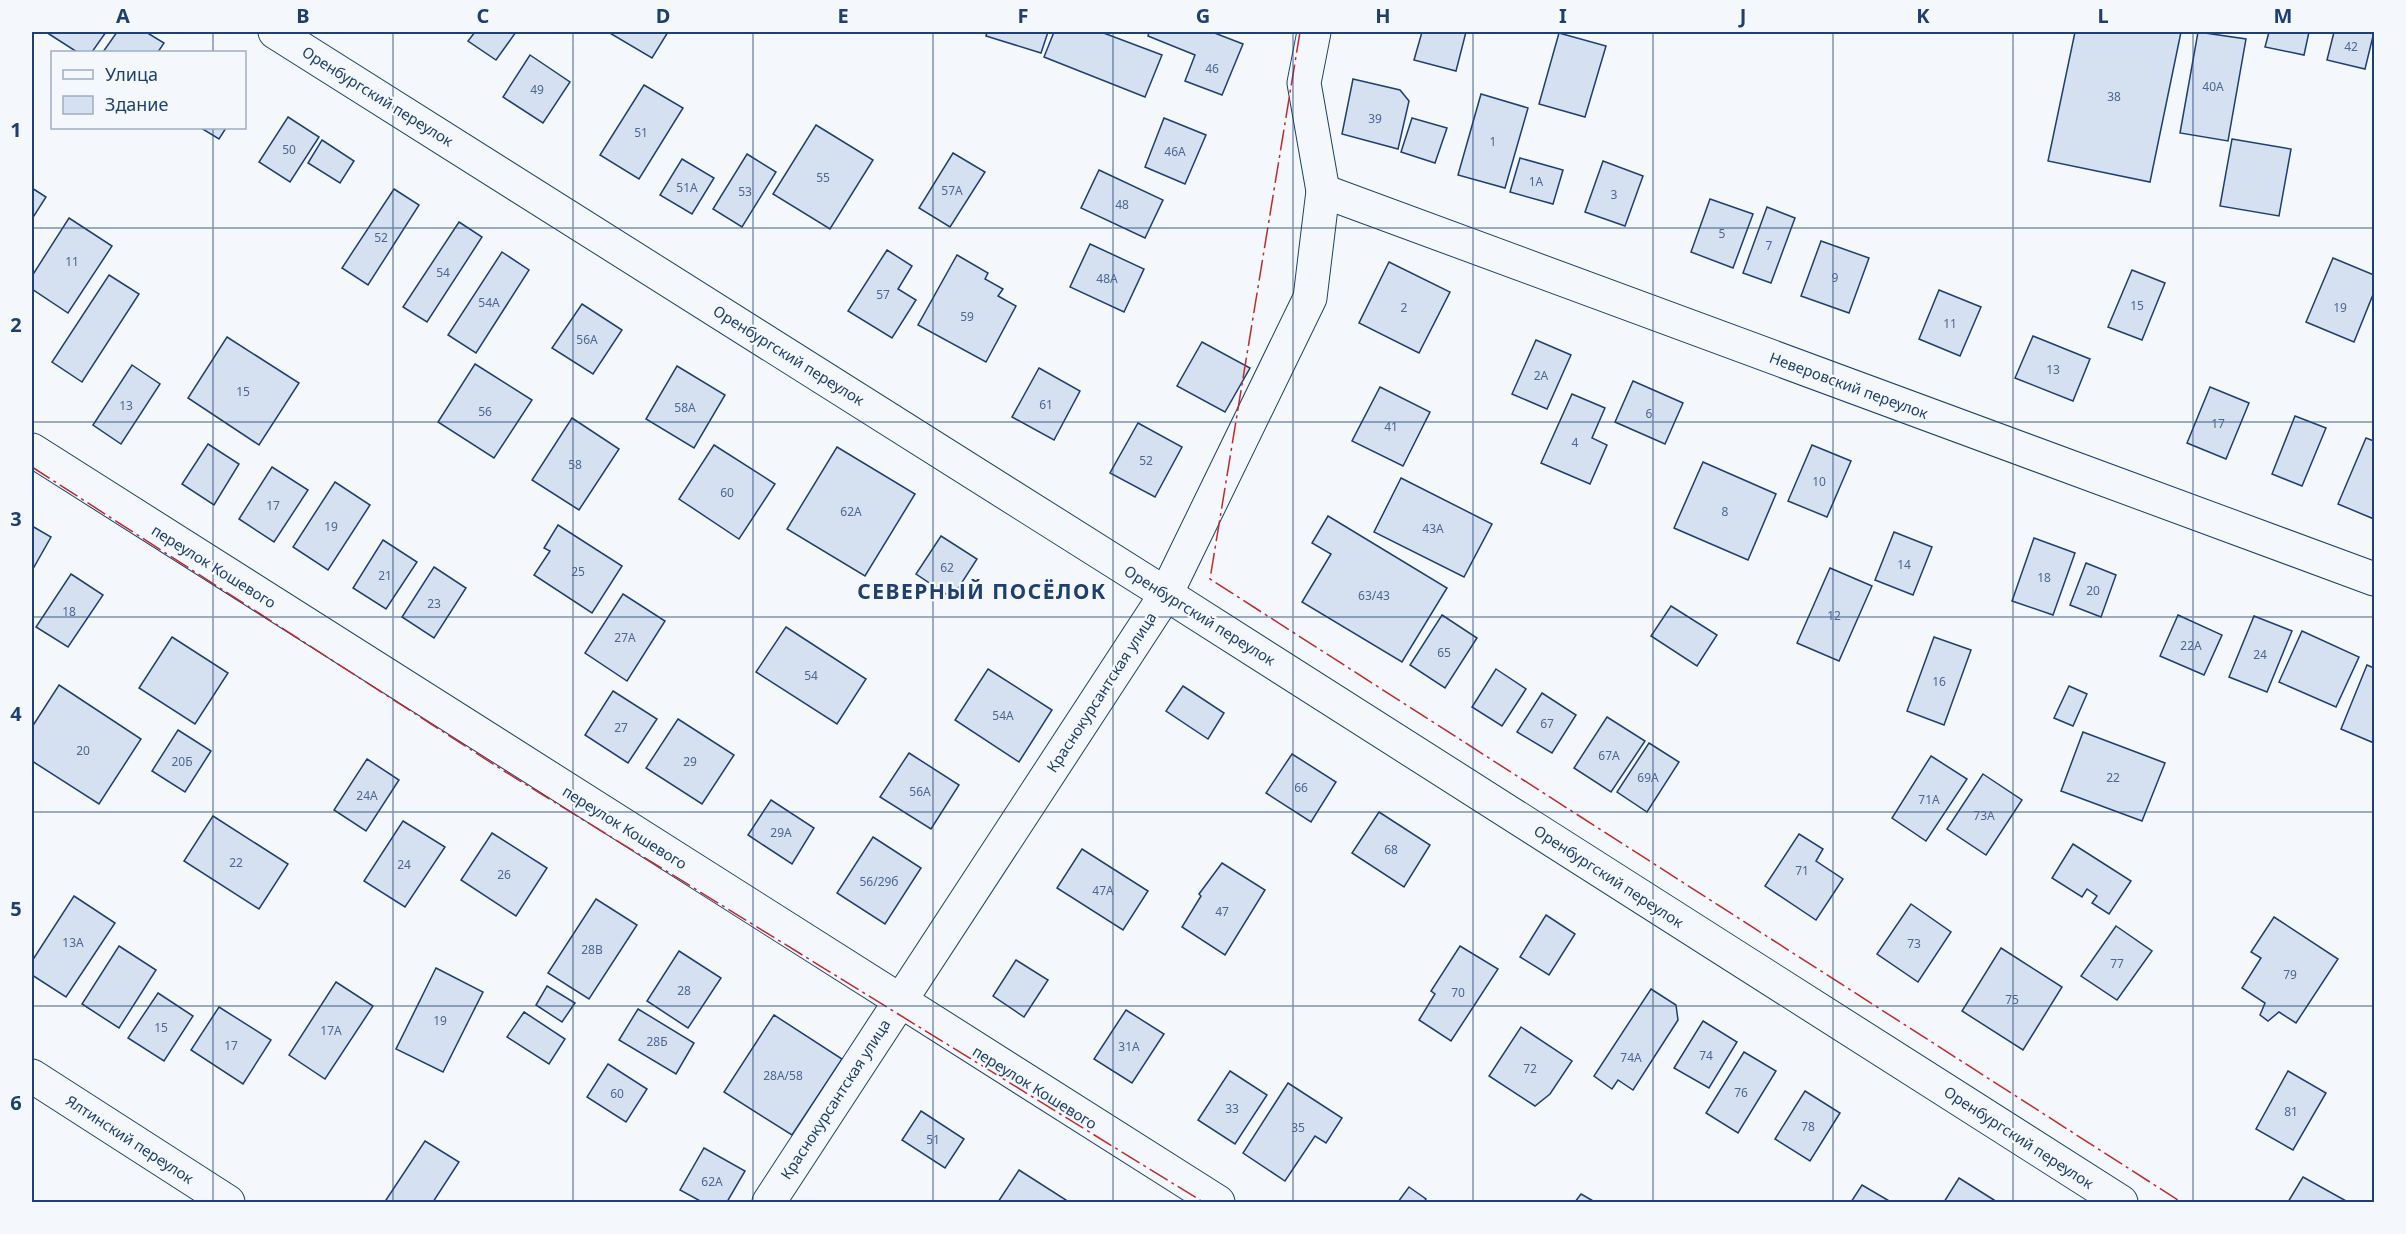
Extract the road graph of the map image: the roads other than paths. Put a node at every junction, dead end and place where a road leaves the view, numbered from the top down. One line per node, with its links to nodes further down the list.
1 (275, 32): 6 (street, Оренбургский переулок)
2 (1314, 32): 3 (street, Краснокурсантская улица)
3 (1323, 191): 5 (street, Неверовский переулок); 6 (street, Краснокурсантская улица)
4 (32, 450): 7 (street, переулок Кошевого)
5 (2374, 579)
6 (1166, 594): 7 (street, Краснокурсантская улица); 12 (street, Оренбургский переулок)
7 (898, 1001): 10 (street, Краснокурсантская улица); 11 (street, переулок Кошевого)
8 (32, 1076): 9 (street, Ялтинский переулок)
9 (228, 1203)
10 (769, 1203)
11 (1218, 1203)
12 (2121, 1203)

